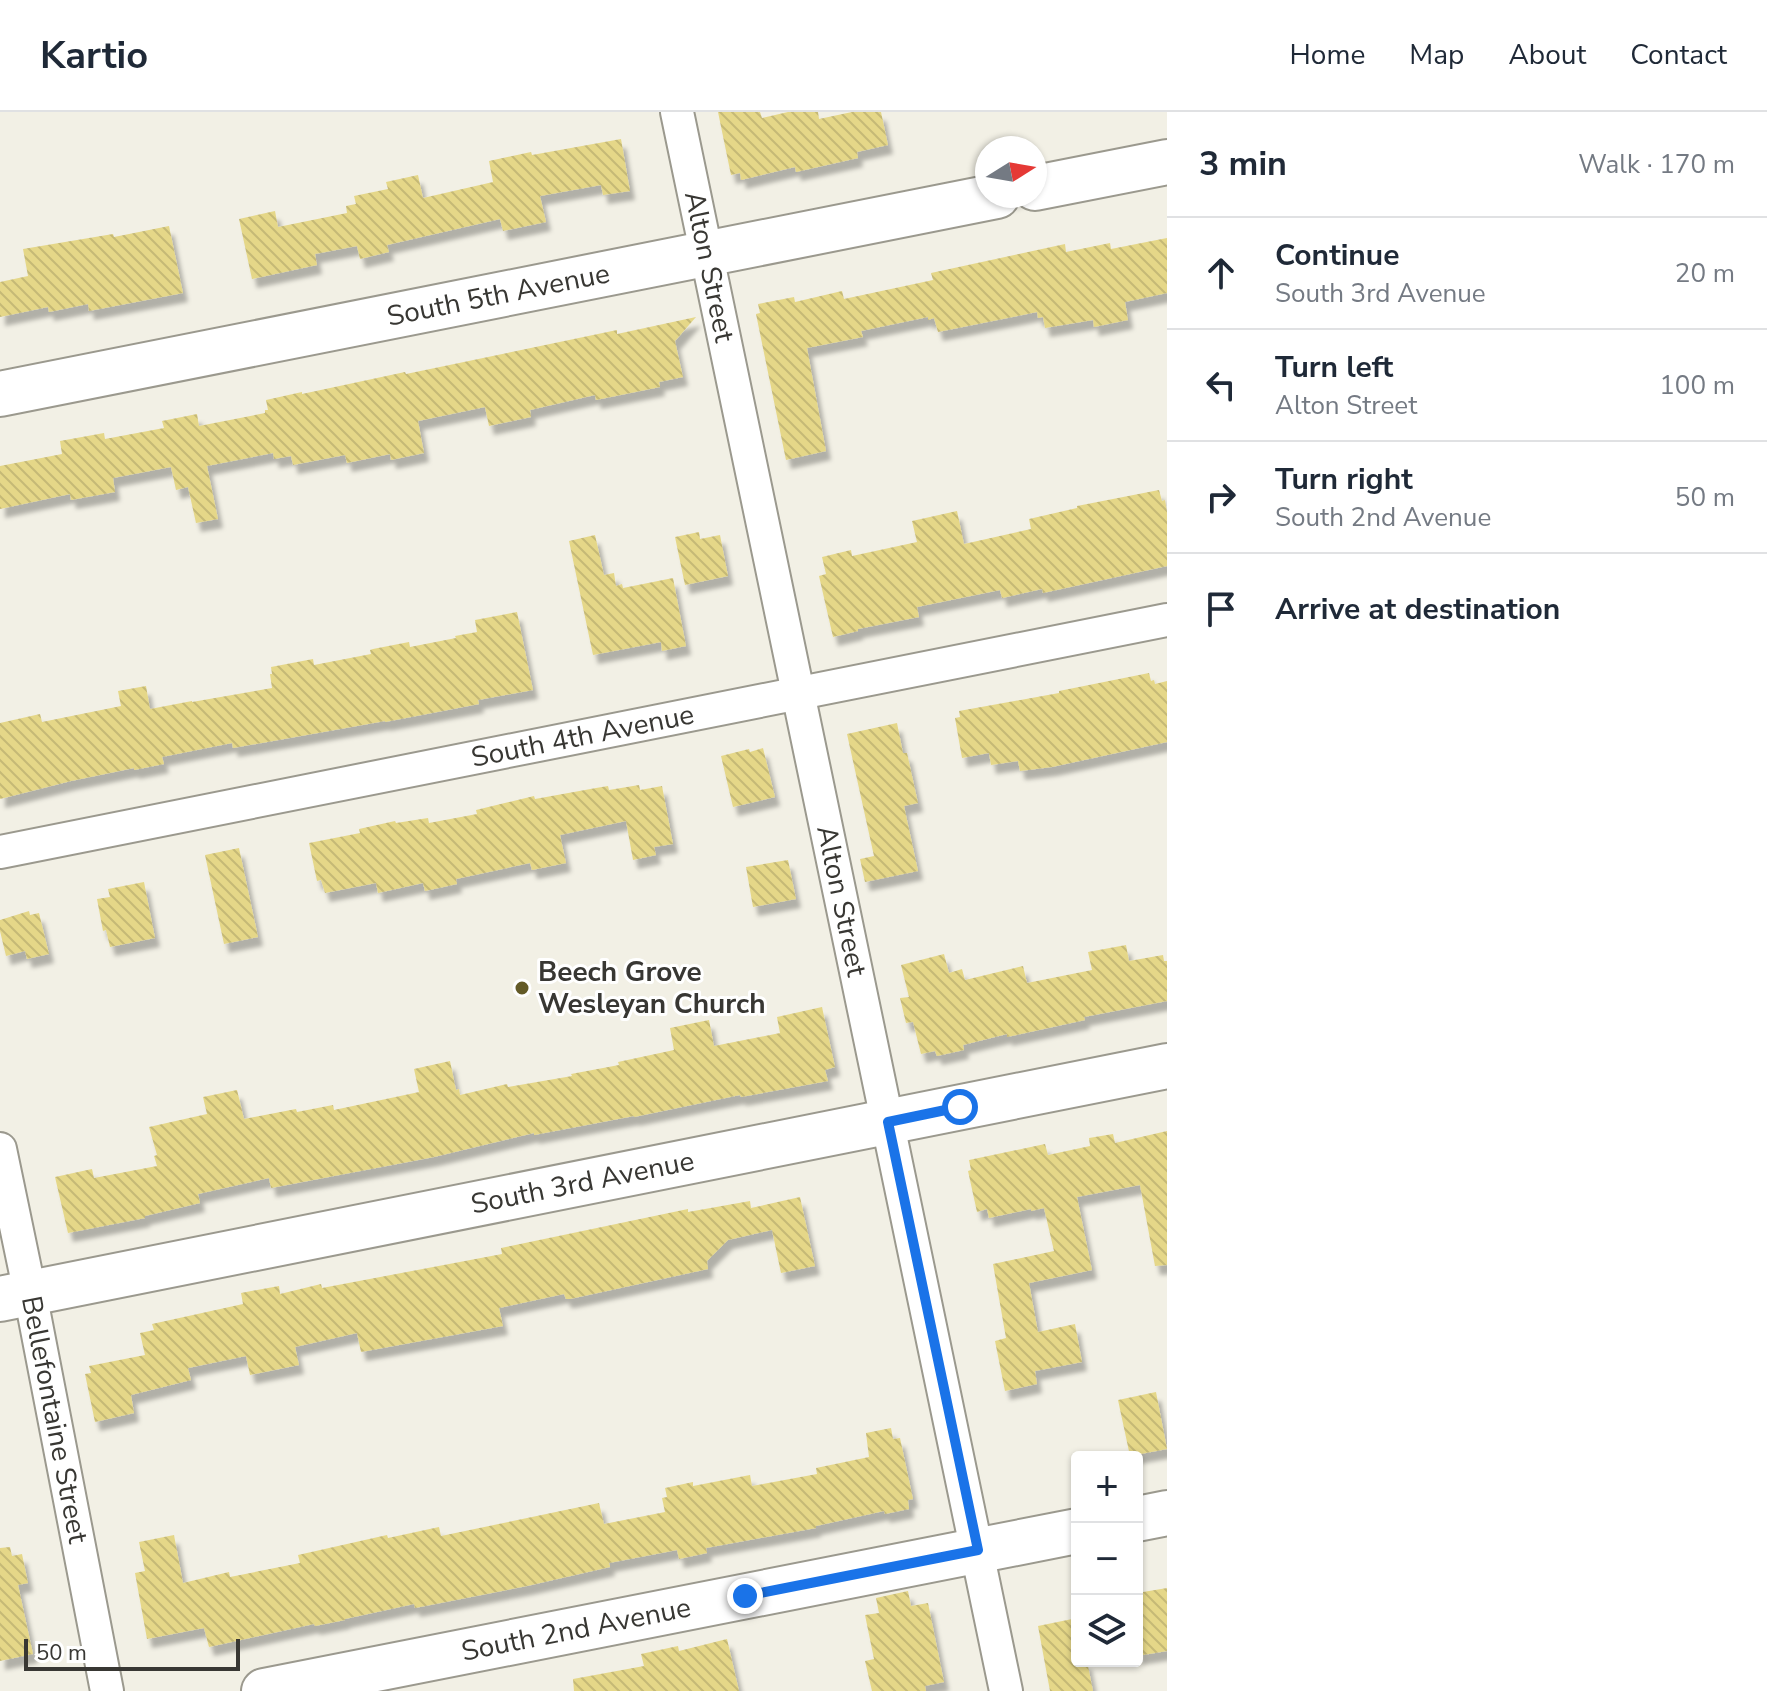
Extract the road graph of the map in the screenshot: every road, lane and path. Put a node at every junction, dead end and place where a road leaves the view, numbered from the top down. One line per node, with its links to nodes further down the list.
1 (677, 112): 5 (street, Alton Street)
2 (1167, 162): 3 (street)
3 (1047, 186)
4 (975, 200): 5 (street, South 5th Avenue)
5 (706, 254): 6 (street, South 5th Avenue); 8 (street, Alton Street)
6 (0, 394)
7 (1167, 620): 8 (street, South 4th Avenue)
8 (798, 693): 9 (street, South 4th Avenue); 11 (street, Alton Street)
9 (0, 852)
10 (1167, 1066): 11 (street, South 3rd Avenue)
11 (888, 1122): 13 (street, South 3rd Avenue); 17 (street, Alton Street)
12 (0, 1149): 13 (street, Bellefontaine Street)
13 (15, 1296): 18 (street, Bellefontaine Street)
14 (1167, 1513): 15 (street)
15 (1143, 1518)
16 (1071, 1532): 17 (street, South 2nd Avenue)
17 (978, 1550): 19 (street, South 2nd Avenue); 20 (street, Alton Street)
18 (107, 1691)
19 (264, 1691)
20 (1006, 1691)

